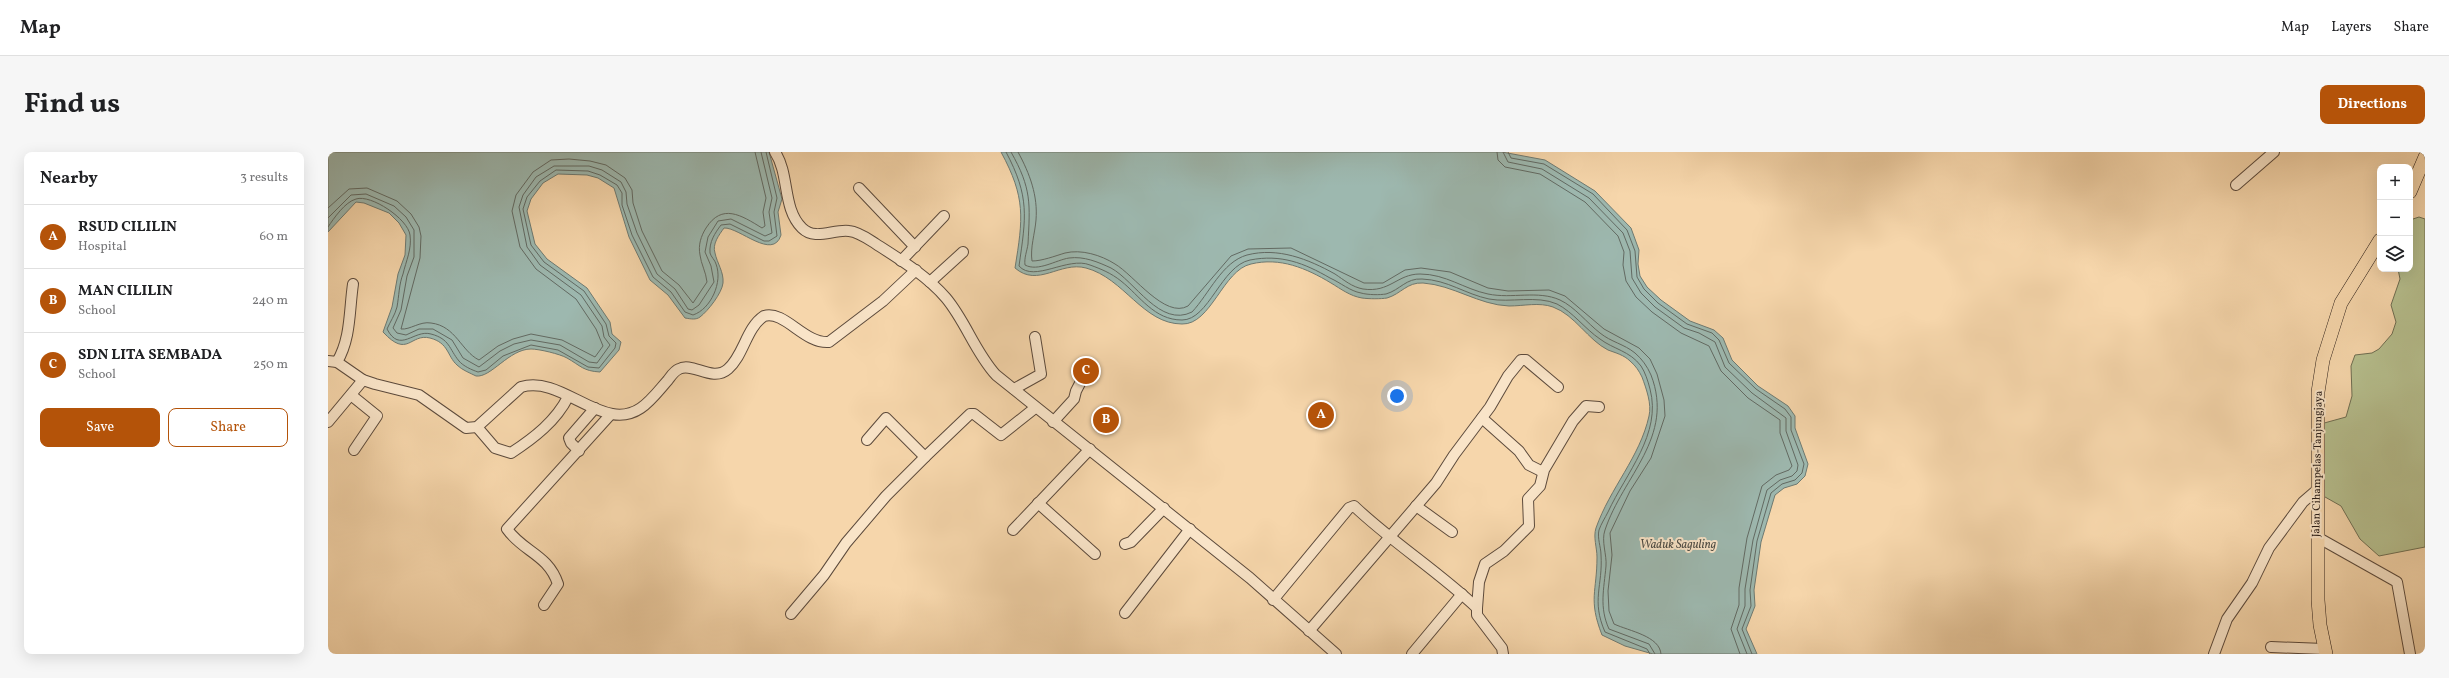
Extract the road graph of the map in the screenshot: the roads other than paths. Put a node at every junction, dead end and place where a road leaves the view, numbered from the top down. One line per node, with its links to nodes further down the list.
1 (775, 152): 11 (street)
2 (2274, 152): 4 (street)
3 (2425, 157): 5 (main road)
4 (2236, 185)
5 (2413, 185)
6 (859, 188): 9 (street)
7 (944, 216): 9 (street)
8 (2377, 245): 37 (main road, Jalan Cihampelas-Tanjungjaya)
9 (915, 247): 11 (street)
10 (962, 252): 13 (street)
11 (901, 261): 12 (street)
12 (916, 270): 13 (street); 26 (street)
13 (930, 282): 20 (street)
14 (353, 284): 16 (street)
15 (1035, 337): 20 (street)
16 (333, 362): 18 (street)
17 (1089, 366): 29 (street)
18 (363, 380): 21 (street); 30 (street)
19 (1558, 387): 27 (street)
20 (1014, 389): 25 (street)
21 (351, 395): 28 (street); 33 (street)
22 (568, 397): 24 (street); 30 (street); 30 (street)
23 (1599, 407): 36 (street)
24 (595, 408): 26 (street); 34 (street)
25 (1035, 408): 29 (street); 35 (street)
26 (611, 414): 34 (street)
27 (1482, 418): 36 (street); 39 (street)
28 (328, 422)
29 (1053, 422): 32 (street)
30 (477, 427)
31 (867, 440): 35 (street)
32 (1090, 449): 38 (street); 40 (street)
33 (354, 450)
34 (579, 451): 50 (street)
35 (924, 457): 53 (street)
36 (1543, 472): 51 (street)
37 (2318, 489): 44 (main road, Jalan Cihampelas-Tanjungjaya); 60 (street)
38 (1038, 503): 41 (street); 47 (street)
39 (1416, 506): 43 (street); 45 (street)
40 (1164, 508): 42 (street); 46 (street)
41 (1013, 530)
42 (1190, 530): 49 (street); 52 (street)
43 (1452, 532)
44 (2317, 537): 56 (main road, Jalan Cihampelas-Tanjungjaya); 61 (street)
45 (1388, 538): 48 (street); 49 (street); 54 (street)
46 (1125, 544)
47 (1095, 554)
48 (1462, 594): 51 (street); 58 (street)
49 (1273, 600): 54 (street)
50 (544, 605)
51 (1477, 608): 59 (street)
52 (1125, 613)
53 (791, 614)
54 (1309, 630): 57 (street)
55 (2271, 647): 56 (street)
56 (2325, 651)
57 (1336, 654)
58 (1412, 654)
59 (1503, 654)
60 (2214, 654)
61 (2410, 654)

